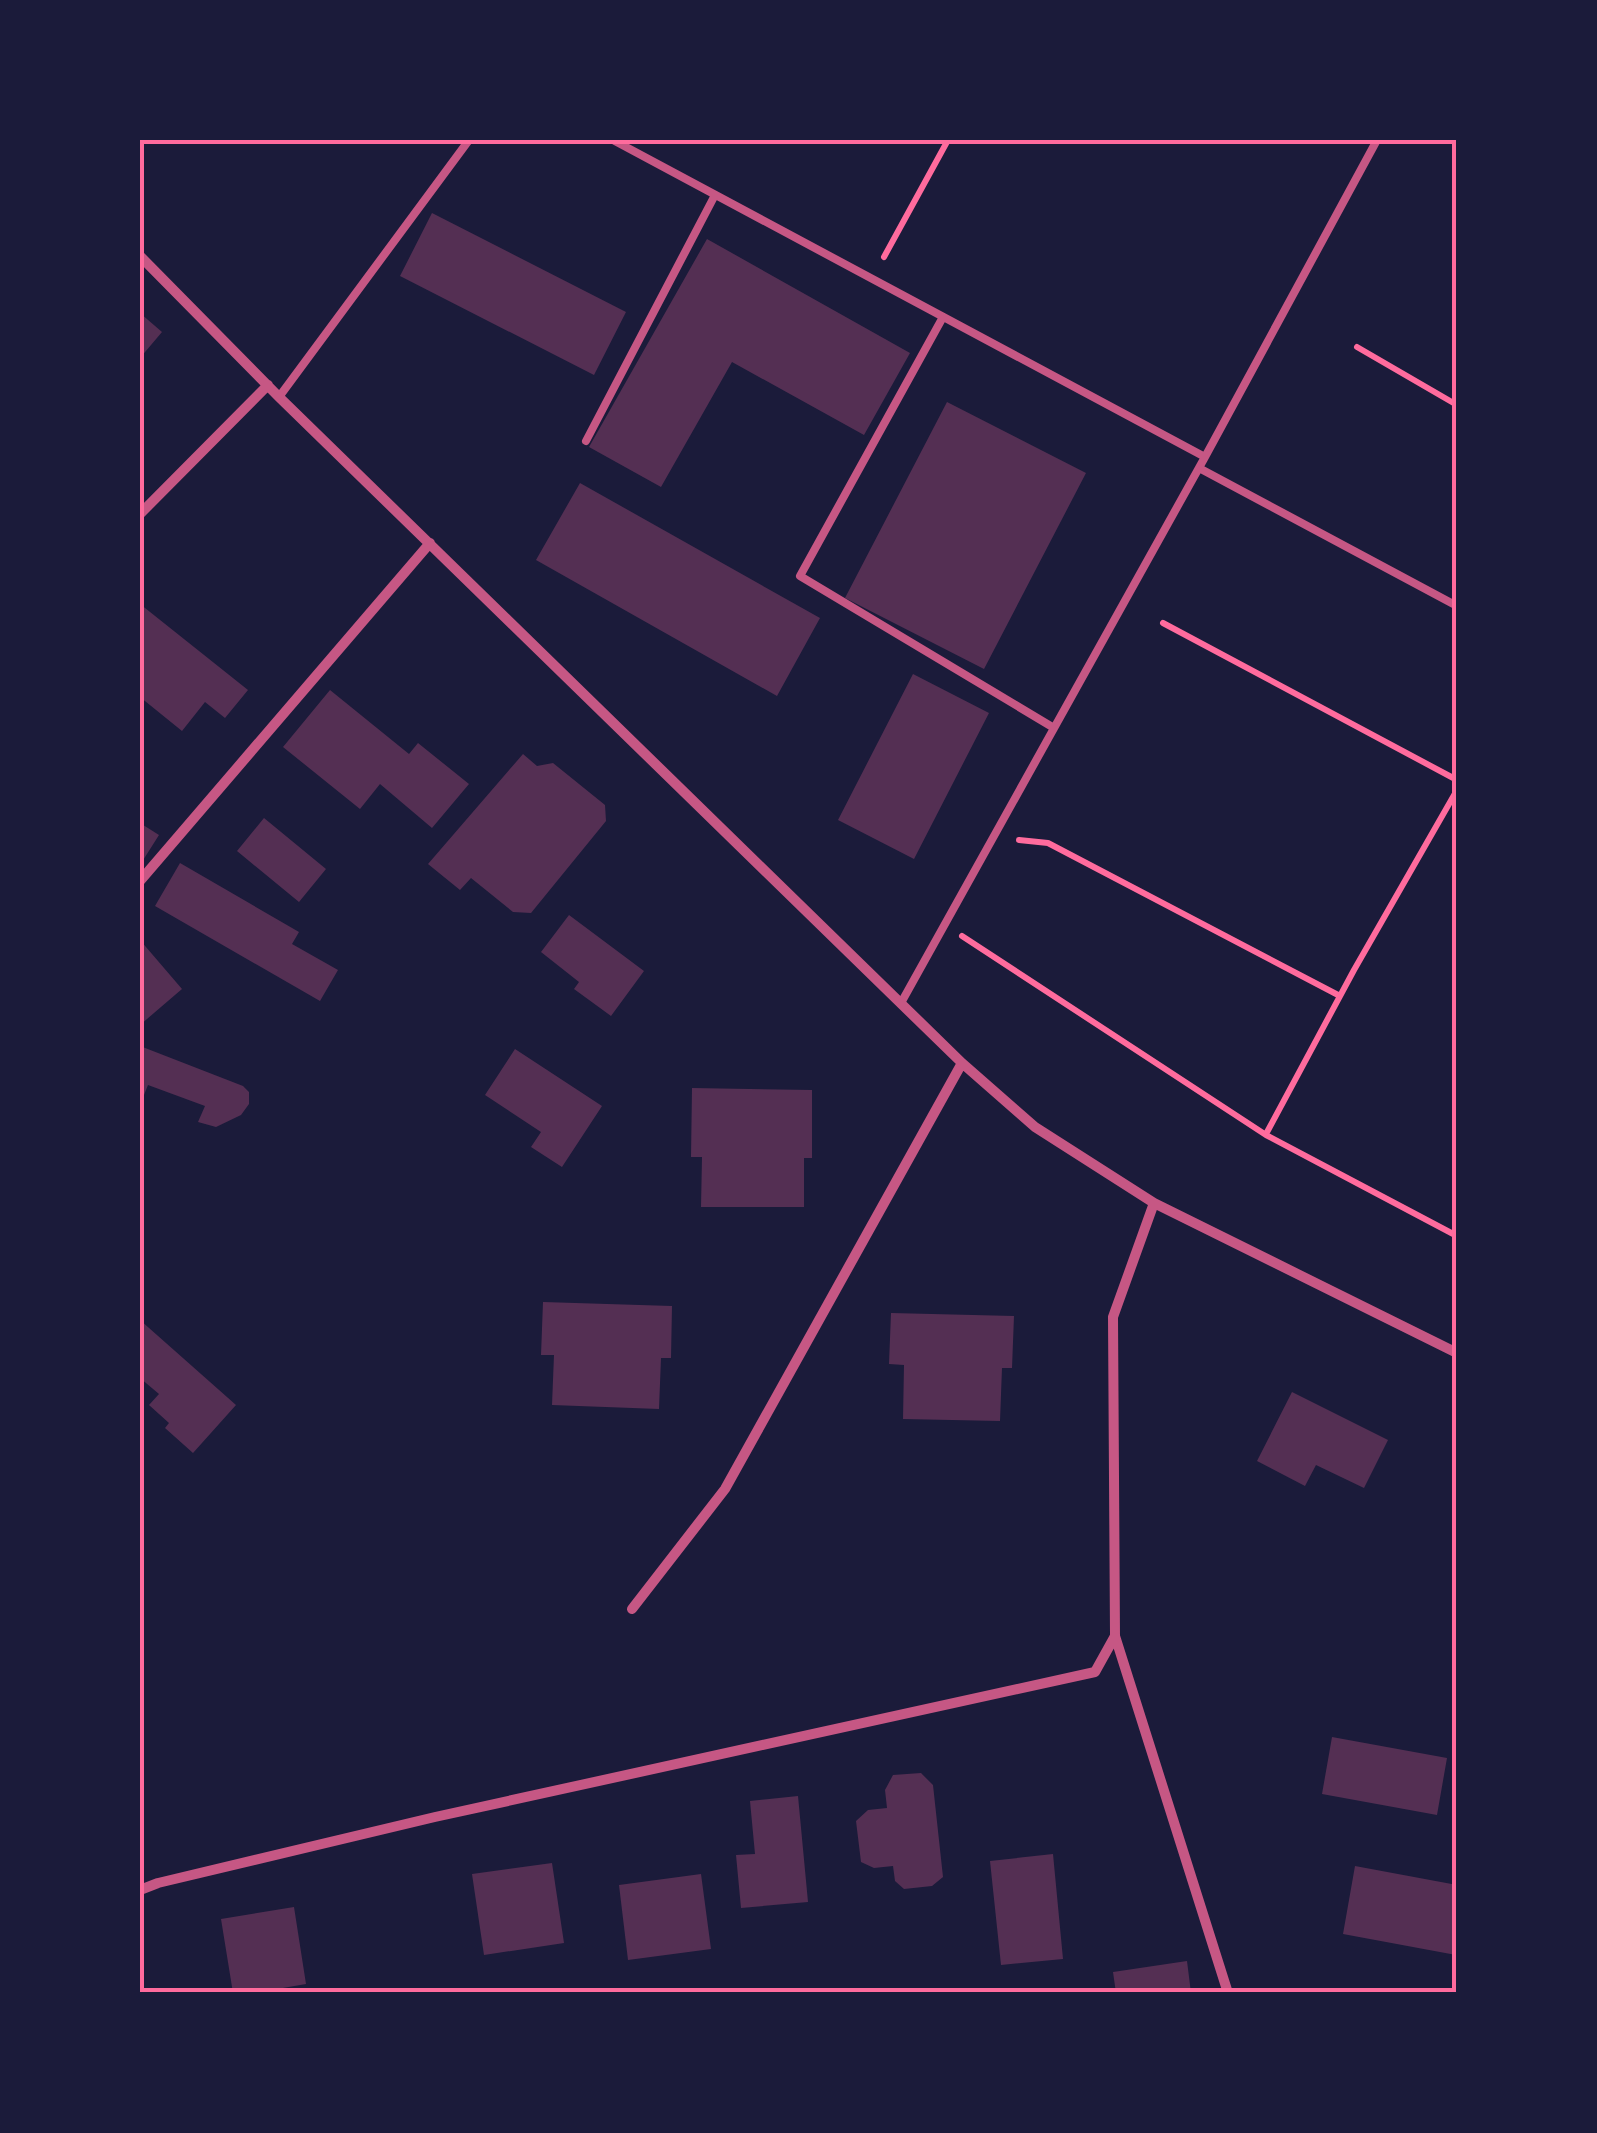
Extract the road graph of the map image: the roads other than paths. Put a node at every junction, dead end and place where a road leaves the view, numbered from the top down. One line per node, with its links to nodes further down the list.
1 (469, 140): 8 (lane)
2 (613, 140): 4 (lane)
3 (1377, 140): 10 (lane)
4 (715, 195): 6 (lane); 9 (lane)
5 (140, 256): 7 (street)
6 (943, 317): 10 (lane); 15 (lane)
7 (268, 385): 8 (street); 12 (street)
8 (280, 397): 13 (street)
9 (586, 441)
10 (1206, 457): 11 (lane)
11 (1199, 468): 14 (lane); 15 (lane)
12 (140, 514)
13 (430, 543): 16 (street); 17 (street)
14 (1457, 606)
15 (1054, 728): 17 (lane)
16 (140, 880)
17 (901, 1003): 18 (street)
18 (962, 1063): 19 (street); 21 (street)
19 (1154, 1203): 20 (street); 22 (street)
20 (1457, 1353)
21 (632, 1609)
22 (1115, 1636): 23 (street); 24 (street)
23 (140, 1890)
24 (1228, 1993)

